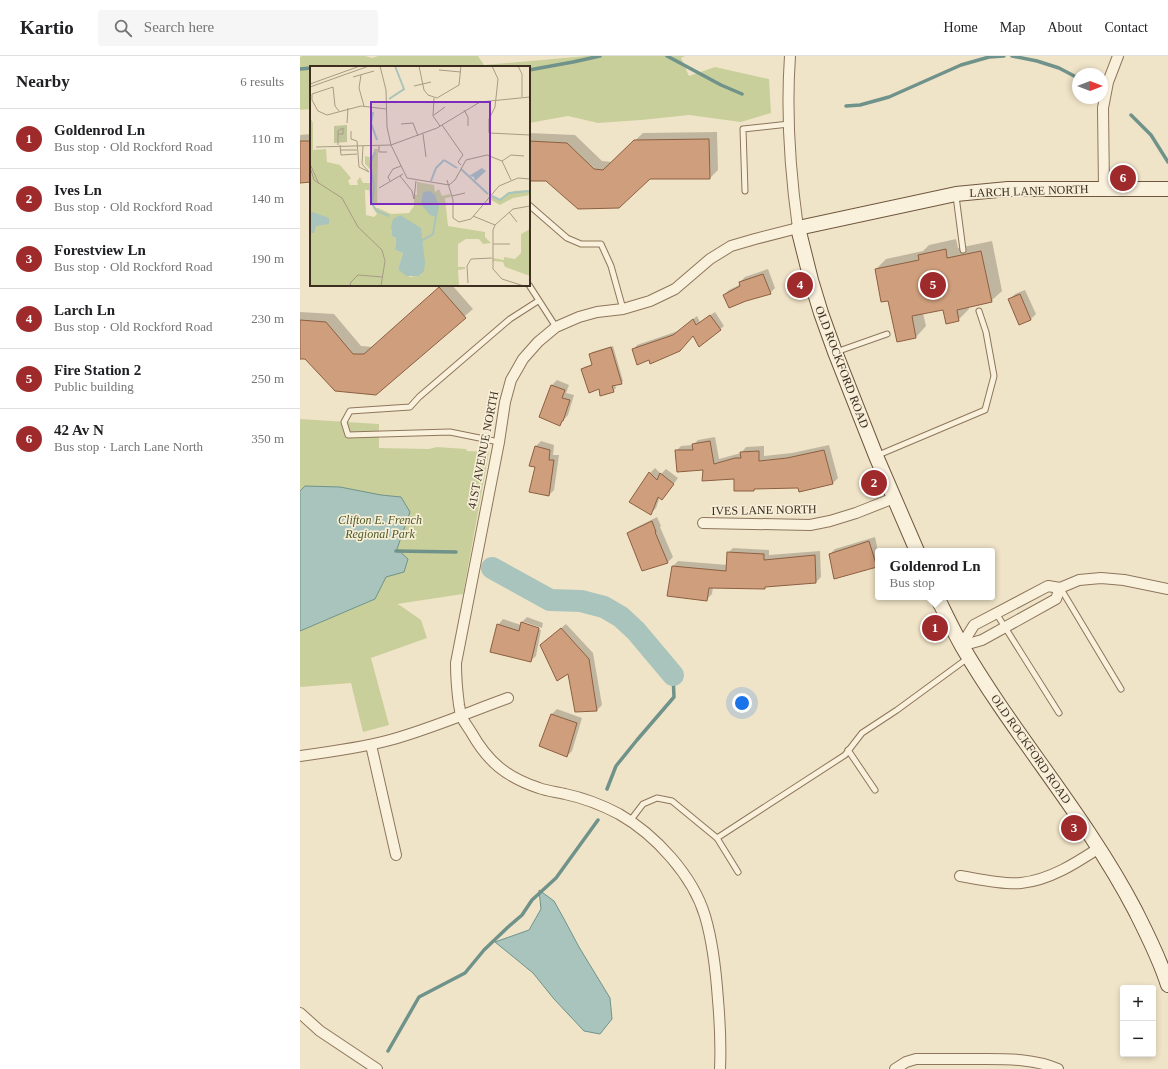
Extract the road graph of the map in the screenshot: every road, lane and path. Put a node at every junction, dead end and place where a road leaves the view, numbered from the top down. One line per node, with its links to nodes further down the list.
1 (790, 56): 3 (street, OLD ROCKFORD ROAD)
2 (1118, 56): 4 (street)
3 (789, 124): 6 (lane); 9 (street, OLD ROCKFORD ROAD)
4 (1104, 189): 5 (street, LARCH LANE NORTH); 7 (street, LARCH LANE NORTH)
5 (1168, 189)
6 (745, 191)
7 (956, 194): 9 (street, LARCH LANE NORTH); 10 (lane)
8 (530, 205): 13 (lane)
9 (798, 228): 13 (street, 41ST AVENUE NORTH); 17 (street, OLD ROCKFORD ROAD)
10 (963, 250)
11 (529, 286): 12 (lane)
12 (538, 301): 15 (lane); 18 (lane)
13 (623, 309): 15 (street, 41ST AVENUE NORTH)
14 (979, 311): 19 (lane)
15 (556, 327): 18 (street, 41ST AVENUE NORTH)
16 (888, 334): 17 (lane)
17 (835, 352): 19 (street, OLD ROCKFORD ROAD)
18 (499, 442): 32 (street, 41ST AVENUE NORTH)
19 (876, 456): 20 (street, OLD ROCKFORD ROAD)
20 (894, 498): 21 (street, IVES LANE NORTH); 22 (street, OLD ROCKFORD ROAD)
21 (702, 523)
22 (916, 548)
23 (1060, 588): 24 (street); 26 (street); 27 (street); 29 (lane)
24 (1168, 589)
25 (939, 600): 28 (street, OLD ROCKFORD ROAD)
26 (996, 613): 27 (lane); 28 (street)
27 (1005, 627): 28 (street); 31 (lane)
28 (965, 652): 34 (lane); 39 (street, OLD ROCKFORD ROAD)
29 (1121, 689)
30 (508, 698): 32 (street)
31 (1059, 713)
32 (461, 716): 33 (street); 37 (street, 41ST AVENUE NORTH)
33 (371, 745): 35 (street); 40 (street)
34 (848, 750): 36 (lane); 38 (lane)
35 (300, 756)
36 (875, 790)
37 (630, 821): 38 (lane); 46 (street, 41ST AVENUE NORTH)
38 (717, 838): 41 (lane)
39 (1099, 848): 42 (street); 43 (street, OLD ROCKFORD ROAD)
40 (396, 855)
41 (738, 872)
42 (960, 876)
43 (1168, 985)
44 (300, 1013): 45 (street)
45 (377, 1069)
46 (720, 1069)
47 (896, 1069): 48 (street)
48 (1058, 1069)

